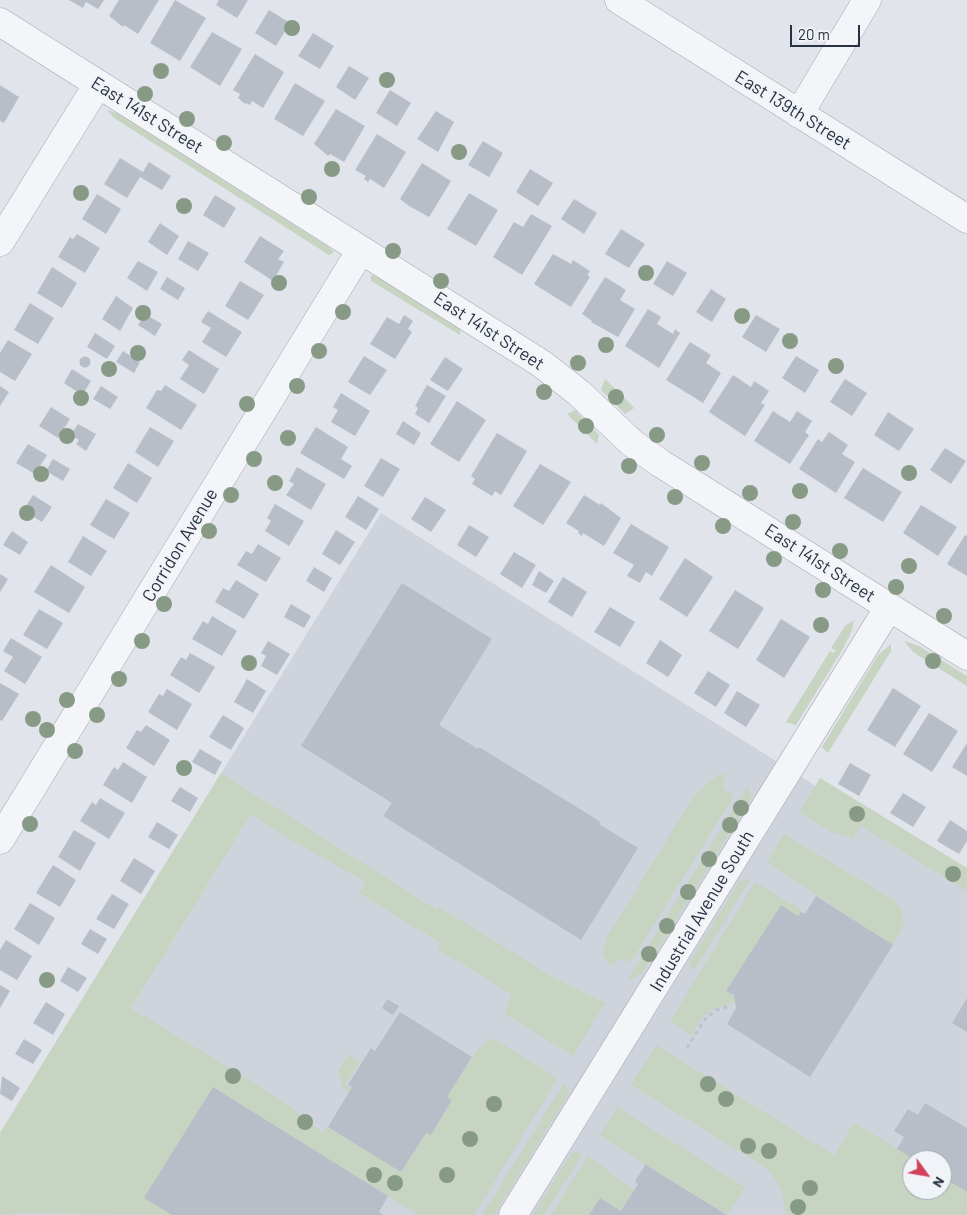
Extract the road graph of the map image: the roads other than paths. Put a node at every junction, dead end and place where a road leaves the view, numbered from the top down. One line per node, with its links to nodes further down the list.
1 (619, 0): 5 (street, East 139th Street)
2 (867, 0): 5 (street)
3 (0, 22): 4 (street, East 141st Street)
4 (98, 84): 7 (street); 8 (street, East 141st Street)
5 (799, 114): 6 (street, East 139th Street)
6 (967, 219)
7 (0, 242)
8 (361, 250): 9 (street, East 141st Street); 11 (street, Corridon Avenue)
9 (889, 607): 10 (street, East 141st Street); 12 (street, Industrial Avenue South)
10 (967, 656)
11 (0, 840)
12 (513, 1215)

